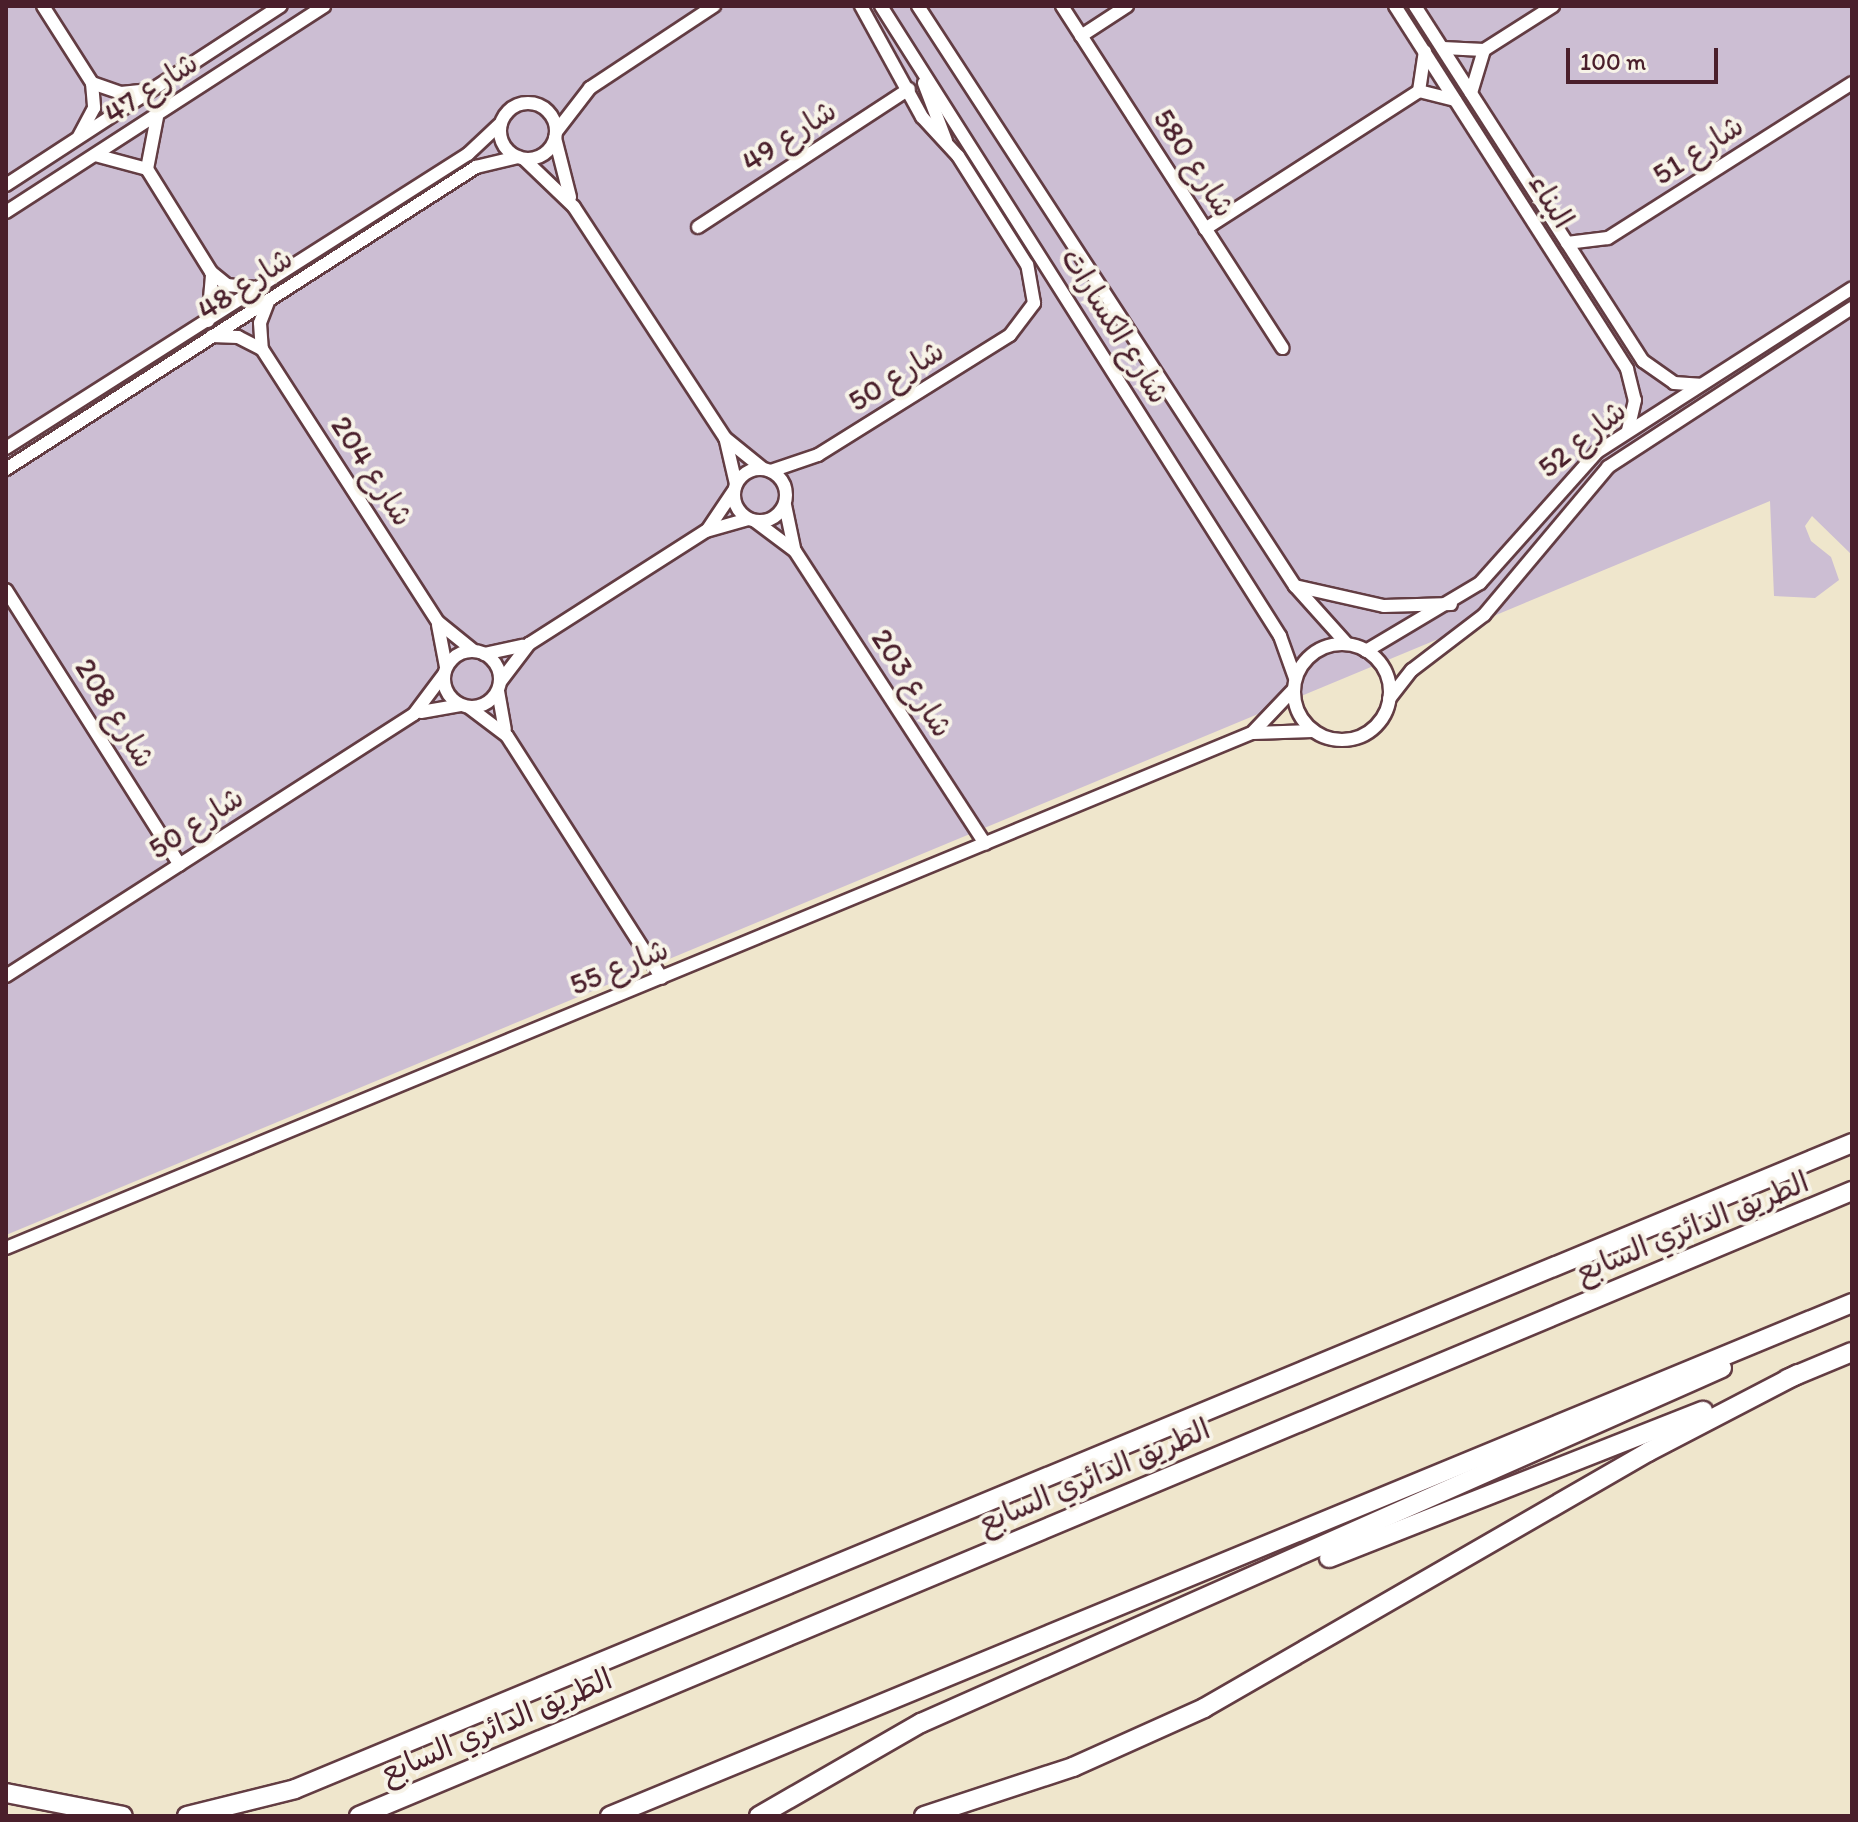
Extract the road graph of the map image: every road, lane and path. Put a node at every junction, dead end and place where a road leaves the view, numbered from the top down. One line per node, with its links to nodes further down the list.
1 (43, 6): 18 (street)
2 (281, 6): 20 (street, شارع 47)
3 (324, 6): 25 (street, شارع 47)
4 (714, 6): 27 (street)
5 (861, 6): 21 (street, شارع الكسارات)
6 (881, 6): 17 (street, شارع الكسارات)
7 (918, 6): 60 (street, شارع الكسارات)
8 (1062, 6): 13 (street, شارع 580)
9 (1127, 6): 13 (street)
10 (1395, 6): 16 (street, البناء)
11 (1415, 6): 14 (street, البناء)
12 (1553, 6): 15 (street)
13 (1081, 36): 37 (street, شارع 580)
14 (1443, 48): 15 (street); 23 (street, البناء)
15 (1484, 50): 23 (street)
16 (1425, 51): 22 (street); 24 (street, البناء)
17 (918, 65): 29 (street); 69 (street, شارع الكسارات)
18 (92, 83): 20 (street); 28 (street)
19 (1852, 83): 38 (street, شارع 51)
20 (156, 89): 28 (street, شارع 47)
21 (909, 89): 29 (street, شارع الكسارات); 36 (street, شارع 49)
22 (1419, 91): 24 (street); 37 (street)
23 (1471, 93): 38 (street, البناء)
24 (1456, 101): 50 (street, البناء)
25 (159, 114): 30 (street, شارع 47); 32 (street)
26 (501, 123): 27 (street); 31 (street); 40 (street, شارع 48)
27 (556, 135): 31 (street); 34 (street)
28 (77, 140): 33 (street, شارع 47)
29 (949, 146): 43 (street, شارع الكسارات)
30 (95, 155): 32 (street); 35 (street, شارع 47)
31 (521, 158): 34 (street); 42 (street, شارع 48)
32 (147, 169): 39 (street)
33 (6, 185)
34 (574, 207): 51 (street)
35 (6, 212)
36 (698, 227)
37 (1205, 229): 47 (street, شارع 580)
38 (1567, 243): 49 (street, البناء)
39 (211, 272): 40 (street); 45 (street)
40 (260, 288): 45 (street, شارع 48)
41 (1852, 288): 49 (street, شارع 52)
42 (270, 299): 46 (street, شارع 48); 48 (street)
43 (1034, 303): 54 (street, شارع 50)
44 (1852, 308): 71 (street, شارع 52)
45 (208, 321): 52 (street, شارع 48)
46 (212, 336): 48 (street); 53 (street, شارع 48)
47 (1282, 348)
48 (262, 349): 63 (street, شارع 204)
49 (1700, 385): 50 (street, شارع 52)
50 (1628, 431): 62 (street, شارع 52)
51 (725, 438): 54 (street); 55 (street)
52 (6, 448)
53 (6, 469)
54 (767, 470): 55 (street); 56 (street)
55 (735, 488): 57 (street); 58 (street)
56 (785, 505): 57 (street); 59 (street, شارع 203)
57 (751, 520): 58 (street); 59 (street, شارع 203)
58 (706, 531): 64 (street)
59 (795, 551): 77 (street, شارع 203)
60 (1295, 586): 62 (street); 65 (street, شارع الكسارات)
61 (6, 590): 78 (street, شارع 208)
62 (1451, 604): 66 (street, شارع 52)
63 (438, 622): 67 (street, شارع 204); 68 (street, شارع 204)
64 (529, 644): 67 (street); 70 (street)
65 (1347, 644): 66 (street, شارع الكسارات); 69 (street)
66 (1366, 651): 71 (street)
67 (479, 652): 68 (street); 70 (street)
68 (445, 670): 72 (street, شارع 204); 73 (street, شارع 50)
69 (1294, 684): 74 (street, شارع الكسارات); 75 (street, شارع 55)
70 (499, 686): 72 (street); 76 (street)
71 (1389, 699): 74 (street)
72 (465, 706): 73 (street, شارع 50); 76 (street)
73 (414, 714): 78 (street, شارع 50)
74 (1314, 731): 75 (street, شارع 55)
75 (1252, 733): 77 (street, شارع 55)
76 (507, 736): 80 (street)
77 (985, 844): 80 (street, شارع 55)
78 (180, 865): 79 (street, شارع 50)
79 (6, 976)
80 (662, 978): 83 (street, شارع 55)
81 (1852, 1143): 91 (highway)
82 (1852, 1191): 92 (highway, الطريق الدائري السابع)
83 (8, 1245)
84 (1852, 1303): 85 (highway)
85 (1809, 1321): 88 (highway); 93 (highway)
86 (1852, 1352): 87 (highway)
87 (1798, 1374): 88 (highway); 95 (highway)
88 (1224, 1594): 94 (highway)
89 (6, 1793): 90 (highway)
90 (123, 1816)
91 (187, 1816)
92 (359, 1816)
93 (610, 1816)
94 (759, 1816)
95 (924, 1816)

